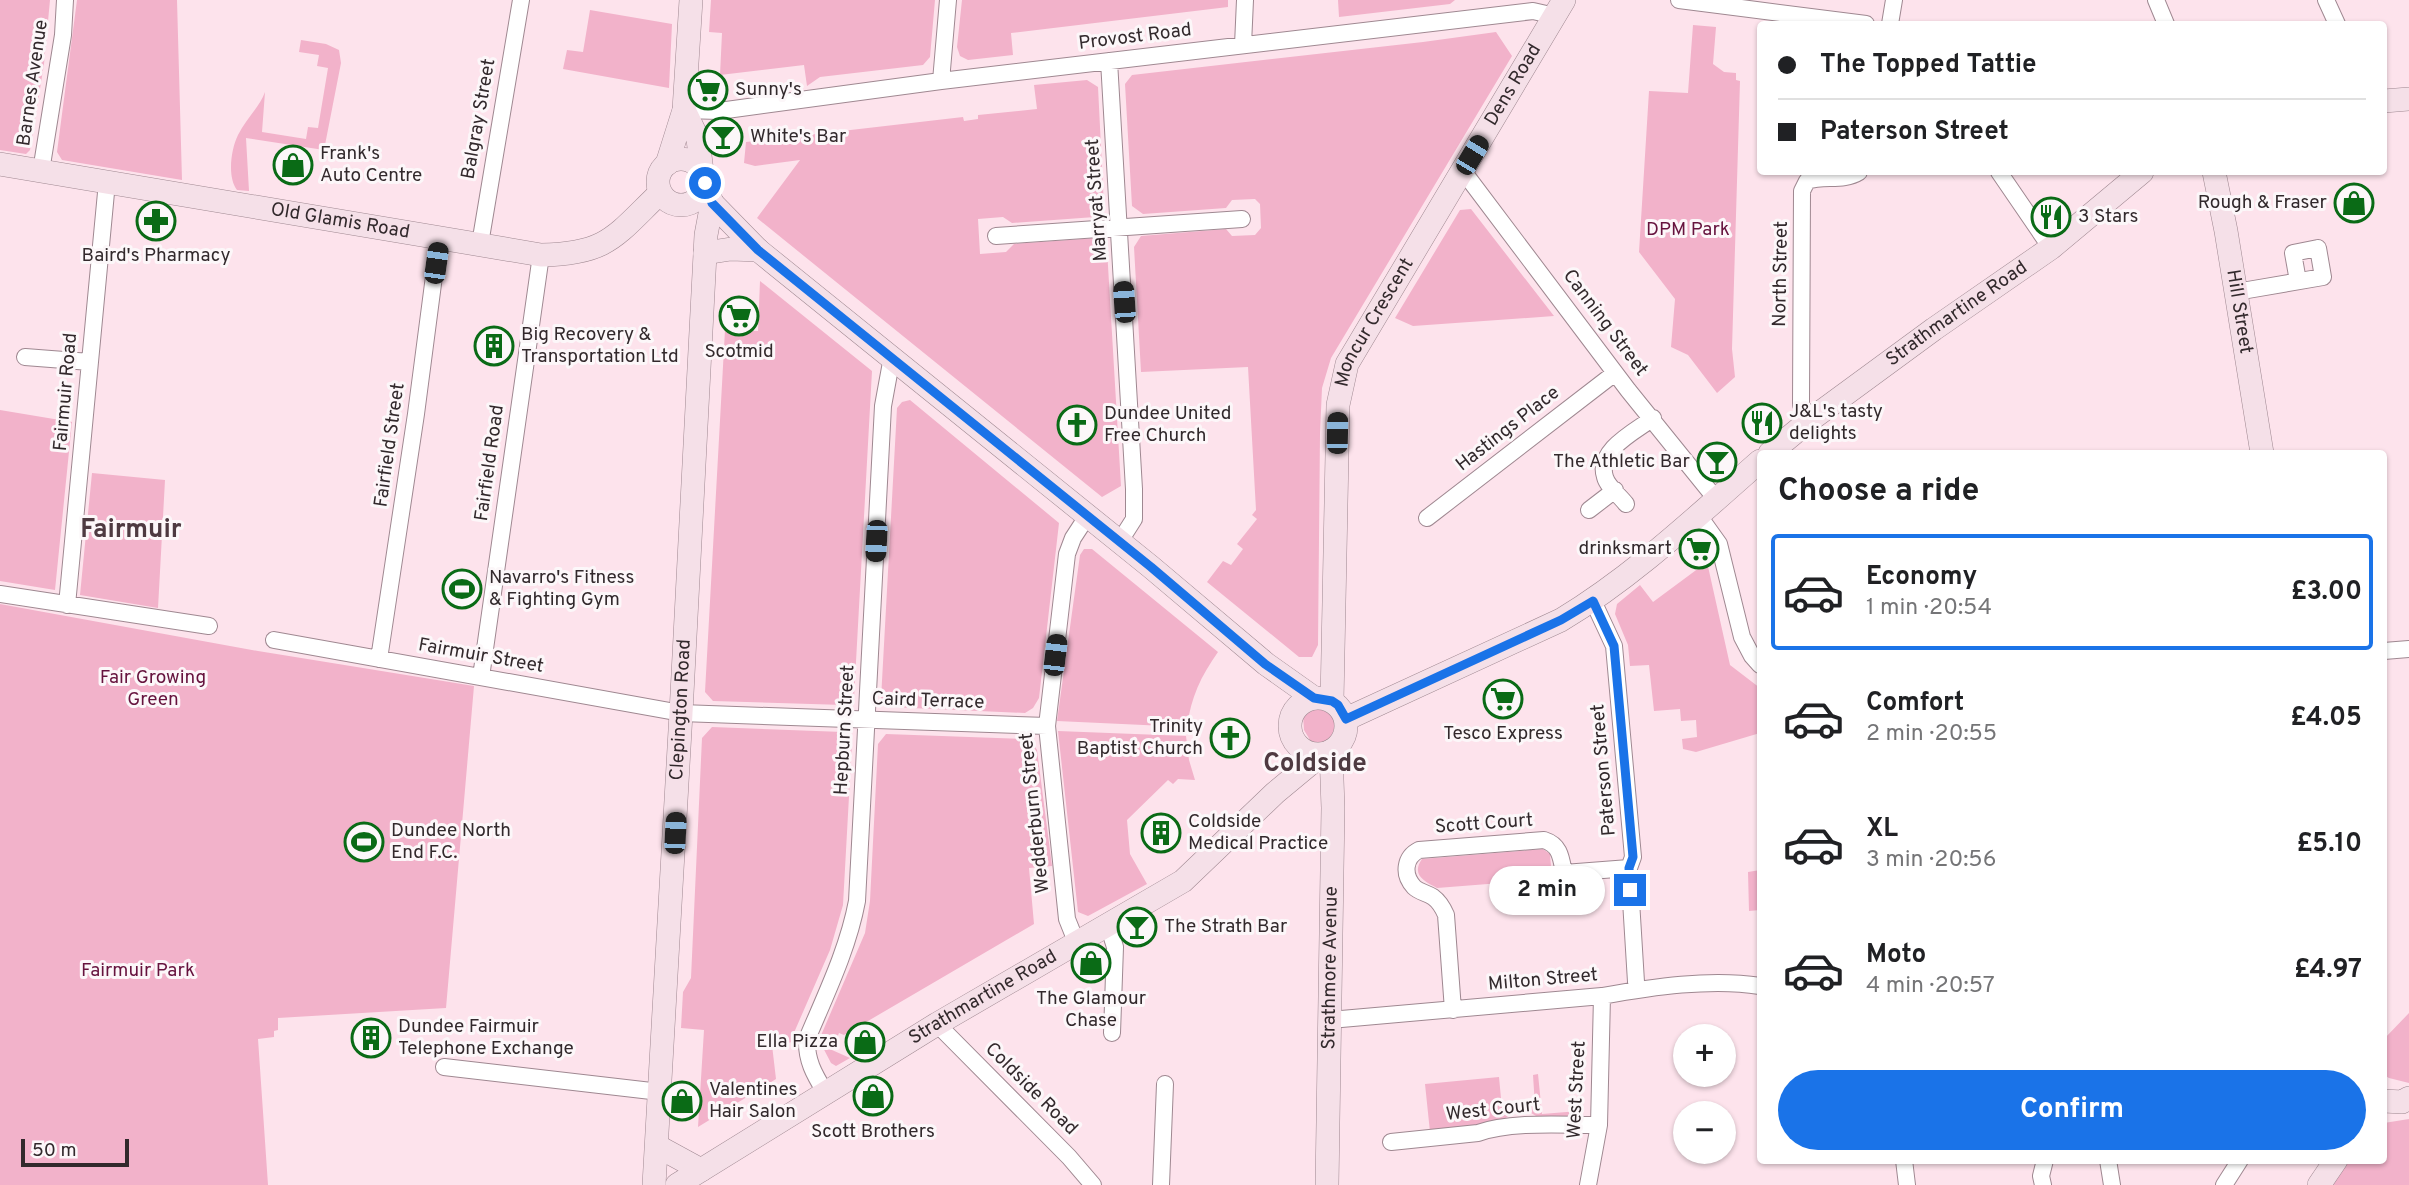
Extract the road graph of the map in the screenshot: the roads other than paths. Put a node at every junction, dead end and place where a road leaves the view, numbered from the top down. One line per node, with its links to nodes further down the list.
1 (65, 0): 26 (street, Barnes Avenue)
2 (521, 0): 39 (street, Balgray Street)
3 (691, 0): 21 (street, Clepington Road)
4 (948, 0): 18 (street)
5 (1245, 0): 16 (street)
6 (1679, 0): 10 (street)
7 (1894, 0): 13 (street)
8 (2156, 0): 14 (street)
9 (2326, 0): 15 (street)
10 (1709, 2): 12 (street)
11 (1559, 8): 16 (street, Provost Road); 27 (street, Dens Road)
12 (1809, 21)
13 (1890, 21)
14 (2165, 21)
15 (2336, 21)
16 (1243, 45): 17 (street, Provost Road)
17 (1110, 61): 18 (street, Provost Road); 36 (street, Marryat Street)
18 (941, 81): 22 (street, Provost Road)
19 (2409, 99): 20 (street)
20 (2387, 101)
21 (684, 110): 22 (street, Provost Road); 23 (street, Clepington Road); 25 (street, Clepington Road)
22 (719, 111): 23 (street)
23 (698, 139): 33 (street, Clepington Road)
24 (0, 164): 26 (street, Old Glamis Road)
25 (667, 164): 33 (street); 34 (street, Clepington Road)
26 (41, 171): 32 (street, Old Glamis Road)
27 (1463, 171): 49 (street, Canning Street); 74 (street, Moncur Crescent)
28 (1854, 175): 51 (street, North Street)
29 (2001, 175): 41 (street)
30 (2138, 175): 41 (street, Strathmartine Road)
31 (2215, 175): 45 (street, Hill Street)
32 (107, 182): 38 (street, Old Glamis Road); 48 (street, Fairmuir Road)
33 (702, 190): 34 (street); 40 (street, Clepington Road); 42 (street)
34 (660, 193): 43 (street, Old Glamis Road)
35 (1242, 219): 36 (street)
36 (1120, 226): 37 (street); 62 (street, Marryat Street)
37 (996, 236)
38 (439, 238): 39 (street, Old Glamis Road); 70 (street, Fairfield Street)
39 (480, 244): 43 (street, Old Glamis Road)
40 (705, 244): 42 (street); 75 (street, Clepington Road)
41 (2051, 248): 51 (street, Strathmartine Road)
42 (758, 250): 47 (street)
43 (541, 255): 73 (street, Fairfield Road)
44 (2298, 281): 45 (street)
45 (2236, 292): 53 (street, Hill Street)
46 (25, 357): 48 (street)
47 (892, 357): 59 (street); 77 (street, Hepburn Street)
48 (90, 362): 65 (street, Fairmuir Road)
49 (1615, 373): 50 (street, Canning Street); 61 (street, Hastings Place)
50 (1653, 418): 55 (street); 56 (street, Canning Street)
51 (1810, 420): 52 (street, Strathmartine Road)
52 (1774, 450)
53 (2262, 450)
54 (1757, 464): 56 (street)
55 (1615, 490): 57 (street); 58 (street)
56 (1716, 499): 60 (street)
57 (1626, 504)
58 (1589, 510)
59 (1088, 516): 62 (street); 78 (street, Wedderburn Street)
60 (1699, 516): 64 (street); 71 (street)
61 (1427, 518)
62 (1120, 541): 72 (street)
63 (0, 594): 65 (street)
64 (1593, 601): 74 (street); 82 (street, Paterson Street)
65 (67, 605): 66 (street)
66 (209, 626)
67 (274, 640): 70 (street, Fairmuir Street)
68 (2409, 649): 69 (street)
69 (2387, 651)
70 (379, 659): 73 (street, Fairmuir Street)
71 (1757, 661)
72 (1265, 664): 74 (street); 76 (street)
73 (481, 677): 75 (street, Fairmuir Street)
74 (1330, 706): 76 (street); 80 (street)
75 (681, 713): 77 (street, Caird Terrace); 94 (street, Clepington Road)
76 (1293, 713): 79 (street)
77 (866, 720): 78 (street, Caird Terrace); 95 (street, Hepburn Street)
78 (1047, 726): 84 (street, Wedderburn Street)
79 (1293, 739): 80 (street); 81 (street, Strathmartine Road)
80 (1326, 752): 81 (street, Strathmartine Road); 89 (street, Strathmore Avenue)
81 (1275, 793): 83 (street, Strathmartine Road)
82 (1629, 868): 85 (street, Paterson Street); 88 (street, Scott Court)
83 (1108, 925): 84 (street, Strathmartine Road); 91 (street)
84 (1077, 944): 90 (street, Strathmartine Road)
85 (1636, 982)
86 (1757, 986): 87 (street, Milton Street)
87 (1602, 996): 88 (street, Milton Street); 96 (street, West Street)
88 (1453, 1010): 89 (street, Milton Street)
89 (1330, 1020): 109 (street, Strathmore Avenue)
90 (937, 1024): 95 (street, Strathmartine Road); 107 (street, Coldside Road)
91 (1112, 1033)
92 (444, 1067): 94 (street)
93 (1165, 1084): 108 (street)
94 (660, 1092): 98 (street, Clepington Road)
95 (825, 1092): 104 (street, Strathmartine Road)
96 (1599, 1125): 97 (street, West Court); 110 (street, West Street)
97 (1391, 1142)
98 (657, 1146): 104 (street); 105 (street, Clepington Road)
99 (1905, 1164): 111 (street)
100 (2044, 1164): 112 (street)
101 (2109, 1164): 113 (street)
102 (2237, 1164): 114 (street)
103 (2333, 1164): 115 (street)
104 (701, 1170): 106 (street, Strathmartine Road)
105 (654, 1185)
106 (677, 1185)
107 (1093, 1185)
108 (1161, 1185)
109 (1327, 1185)
110 (1588, 1185)
111 (1908, 1185)
112 (2043, 1185)
113 (2112, 1185)
114 (2224, 1185)
115 (2319, 1185)

